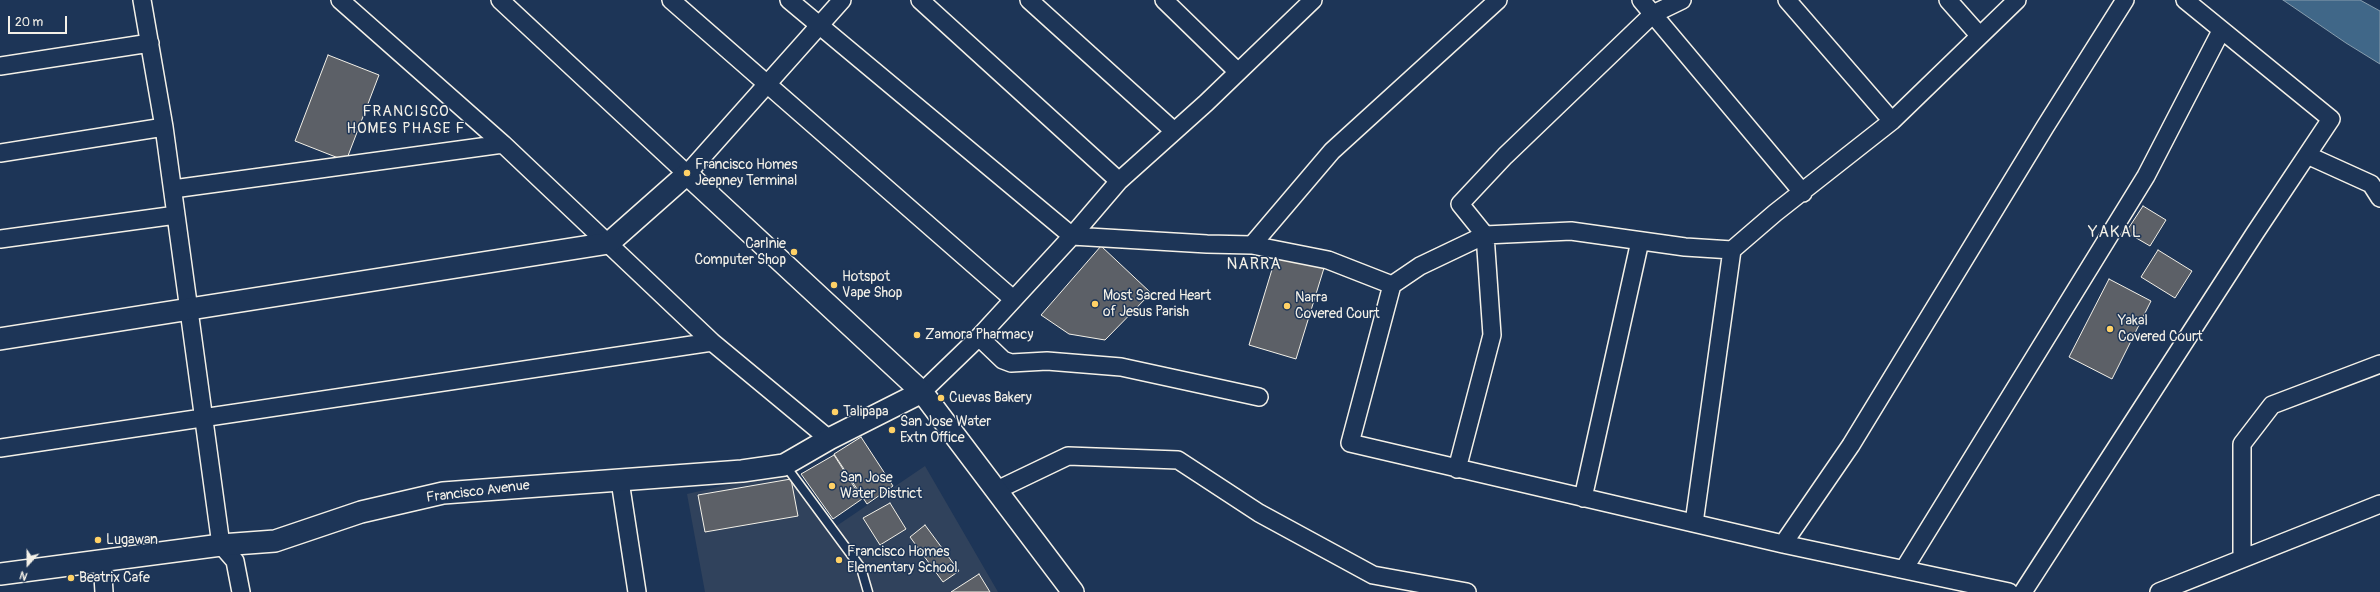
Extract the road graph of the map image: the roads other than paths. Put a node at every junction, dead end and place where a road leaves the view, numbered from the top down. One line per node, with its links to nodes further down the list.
1 (142, 0): 23 (street)
2 (340, 0): 30 (street)
3 (500, 0): 33 (street)
4 (671, 0): 26 (street)
5 (789, 0): 20 (street)
6 (842, 0): 20 (street)
7 (920, 0): 34 (street)
8 (1029, 0): 29 (street)
9 (1164, 0): 25 (street)
10 (1313, 0): 25 (street)
11 (1498, 0): 44 (street)
12 (1641, 0): 19 (street)
13 (1682, 0): 19 (street)
14 (1787, 0): 27 (street)
15 (1948, 0): 22 (street)
16 (2017, 0): 22 (street)
17 (2125, 0): 65 (street)
18 (2185, 0): 21 (street)
19 (1653, 14): 36 (street); 40 (street)
20 (819, 26): 26 (street); 39 (street)
21 (2221, 31): 32 (street); 69 (street)
22 (1979, 35): 27 (street)
23 (150, 43): 24 (street); 28 (street)
24 (0, 66)
25 (1238, 72): 29 (street)
26 (767, 85): 33 (street); 47 (street)
27 (1892, 121): 36 (street)
28 (164, 127): 31 (street); 35 (street)
29 (1174, 131): 34 (street)
30 (503, 144): 35 (street); 43 (street)
31 (0, 153)
32 (2307, 155): 37 (street); 78 (street)
33 (687, 174): 43 (street); 53 (street)
34 (1119, 181): 39 (street)
35 (173, 189): 38 (street)
36 (1803, 193): 45 (street)
37 (2380, 198)
38 (176, 214): 41 (street); 48 (street)
39 (1072, 236): 44 (street); 47 (street)
40 (1485, 236): 42 (street); 46 (street); 59 (street)
41 (0, 239)
42 (1640, 241): 45 (street); 62 (street)
43 (609, 243): 48 (street); 51 (street)
44 (1252, 245): 46 (street)
45 (1732, 250): 64 (street)
46 (1392, 285): 59 (street)
47 (1013, 299): 49 (street)
48 (188, 310): 50 (street); 55 (street)
49 (979, 337): 53 (street); 54 (street)
50 (0, 339)
51 (712, 342): 55 (street); 56 (street)
52 (2380, 364): 67 (street)
53 (922, 392): 56 (street, Francisco Avenue); 61 (street)
54 (1259, 397)
55 (205, 418): 57 (street); 66 (street)
56 (829, 439): 58 (street, Francisco Avenue)
57 (0, 448)
58 (784, 464): 60 (street, Francisco Avenue); 74 (lane)
59 (1457, 469): 62 (street)
60 (620, 481): 66 (street, Francisco Avenue); 73 (street)
61 (995, 491): 75 (street); 76 (street)
62 (1583, 498): 64 (street)
63 (2380, 504): 67 (street)
64 (1694, 523): 65 (street)
65 (1783, 544): 69 (street)
66 (221, 545): 68 (street, Francisco Avenue); 72 (street)
67 (2242, 559): 79 (street)
68 (102, 560): 70 (street, Francisco Avenue); 71 (street)
69 (1904, 569): 77 (street)
70 (0, 574)
71 (104, 592)
72 (241, 592)
73 (637, 592)
74 (868, 592)
75 (1073, 592)
76 (1467, 592)
77 (2009, 592)
78 (2023, 592)
79 (2158, 592)

